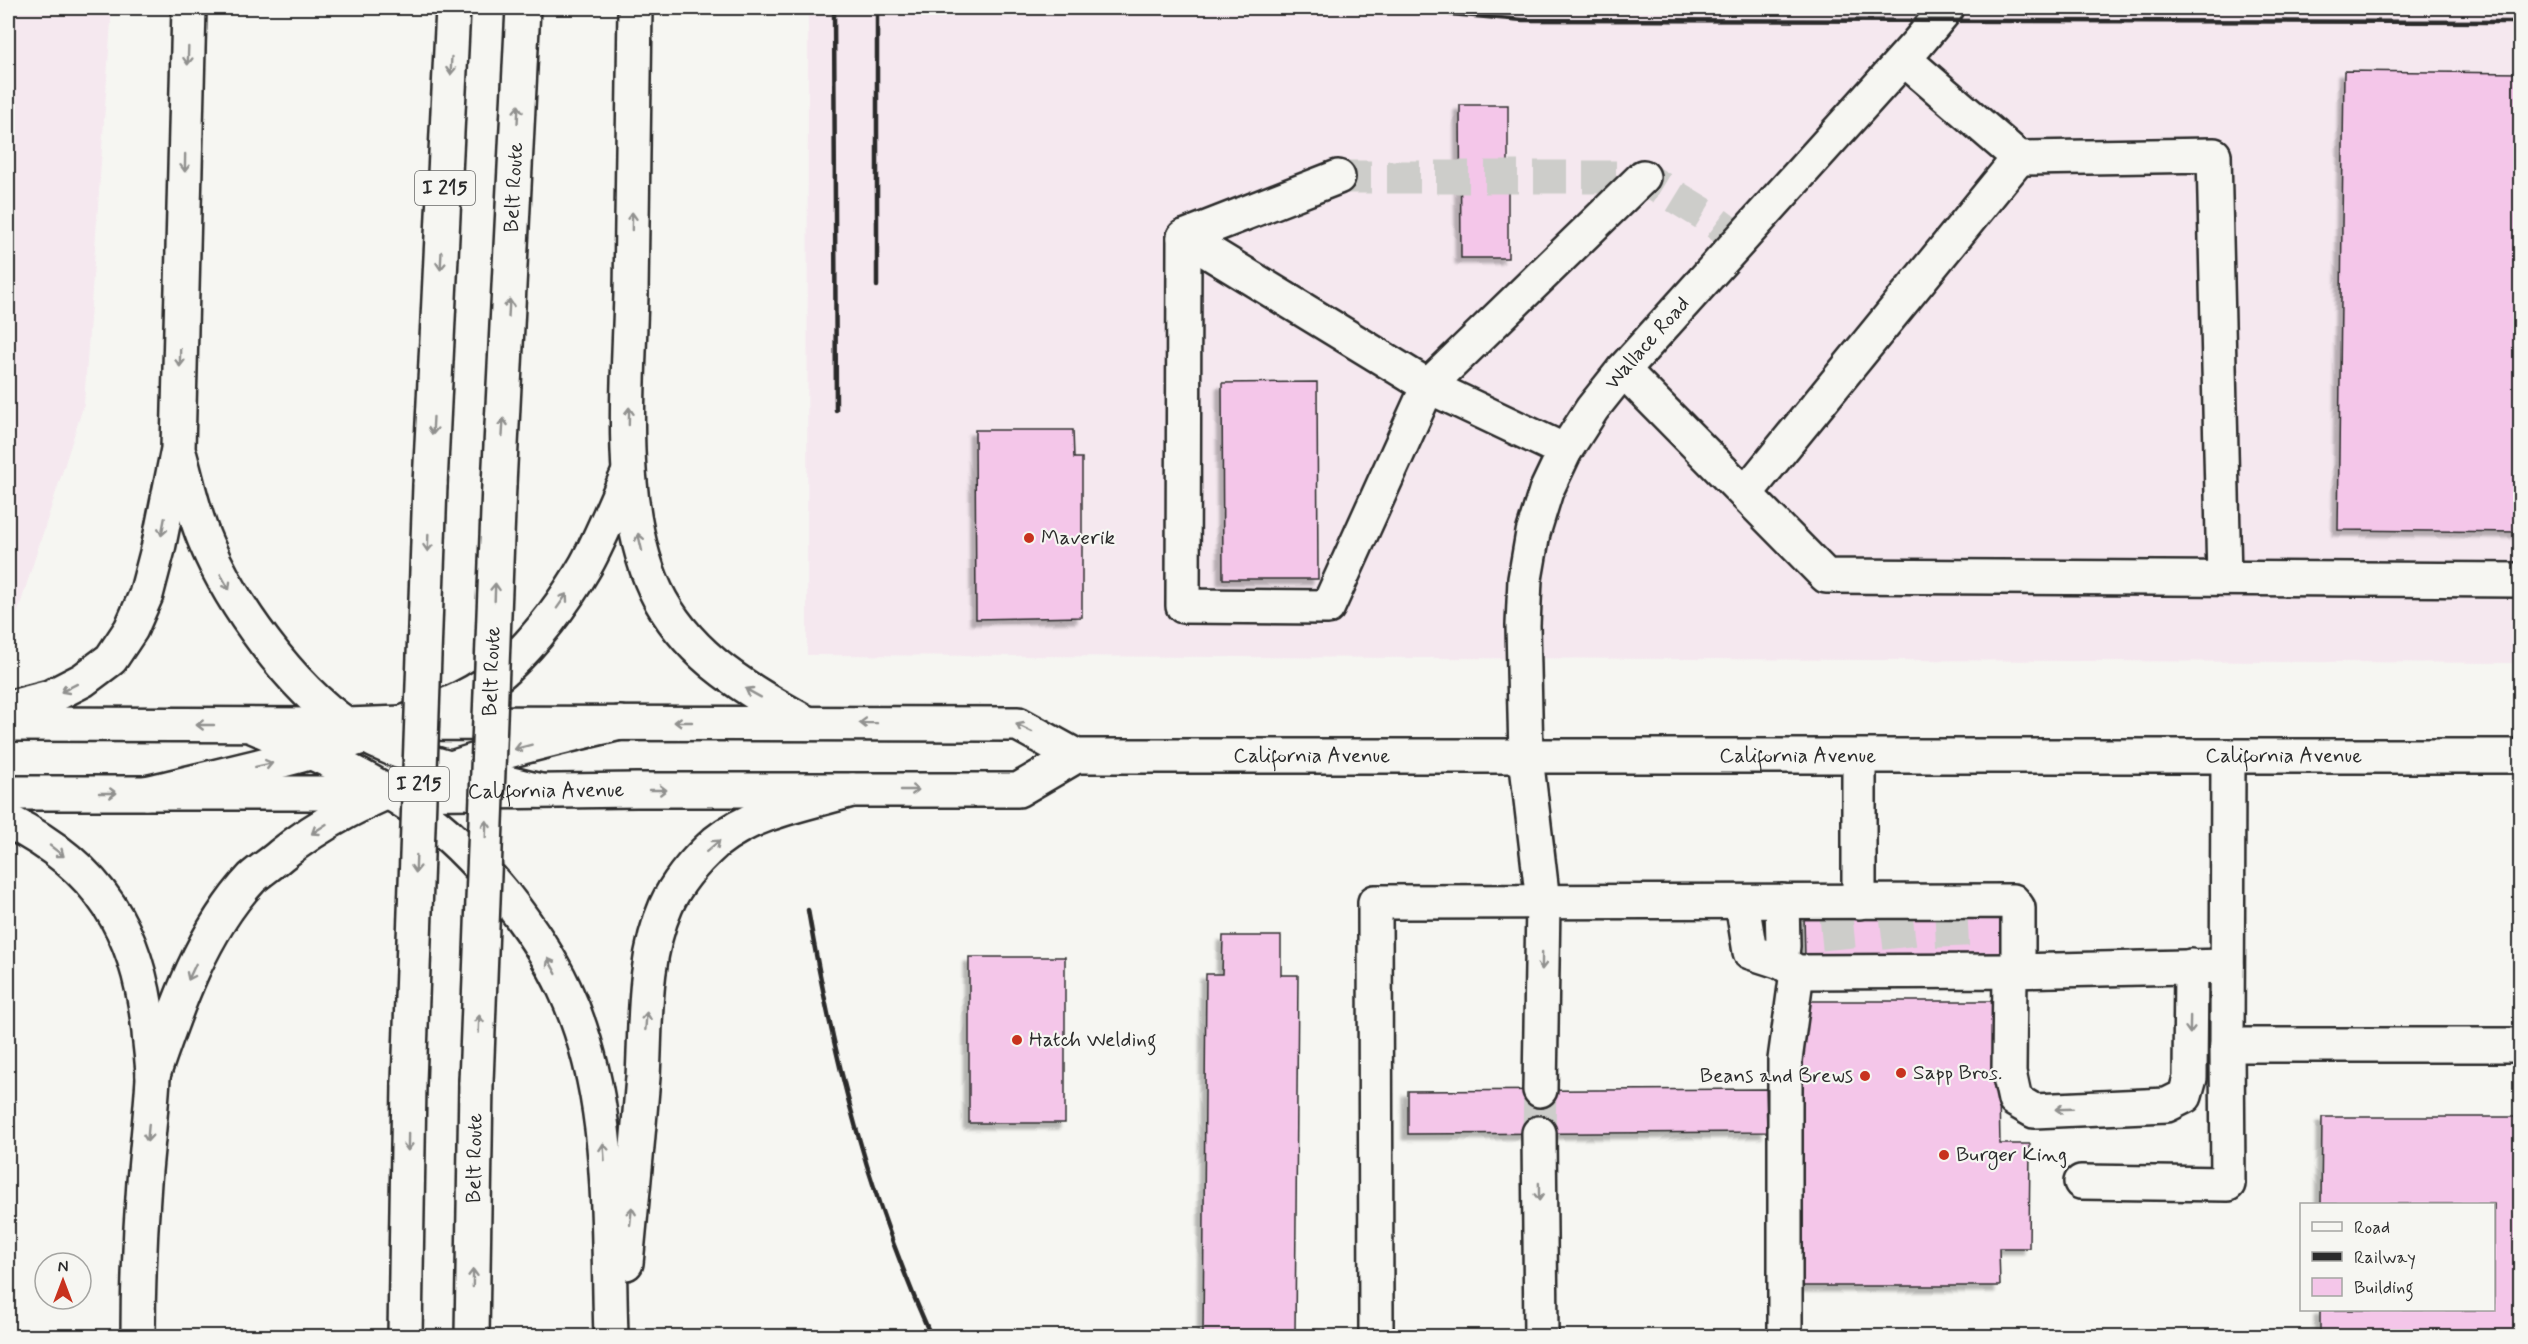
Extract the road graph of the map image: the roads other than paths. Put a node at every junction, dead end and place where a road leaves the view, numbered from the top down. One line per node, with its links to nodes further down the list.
1 (189, 8): 13 (main road, one-way to 13)
2 (453, 8): 54 (main road, I 215, one-way to 54, bridge)
3 (523, 8): 55 (main road, Belt Route, one-way to 3, bridge)
4 (635, 8): 15 (main road, one-way to 4)
5 (1947, 8): 6 (main road, Wallace Road)
6 (1904, 59): 7 (main road); 11 (main road, Wallace Road)
7 (2019, 158): 16 (main road); 17 (main road)
8 (1338, 177): 10 (main road)
9 (1643, 177): 12 (main road)
10 (1184, 237): 12 (main road); 12 (main road)
11 (1623, 370): 14 (main road, Wallace Road); 16 (main road)
12 (1428, 386): 14 (main road)
13 (178, 448): 19 (main road, one-way to 19); 25 (main road, one-way to 25)
14 (1565, 451): 31 (main road, Wallace Road)
15 (628, 474): 20 (main road, one-way to 15); 21 (main road, one-way to 15)
16 (1746, 494): 17 (main road)
17 (2224, 578): 18 (main road)
18 (2520, 580)
19 (8, 708)
20 (804, 722): 22 (main road, California Avenue, one-way to 22); 27 (main road, California Avenue, one-way to 20)
21 (402, 723): 22 (main road, California Avenue); 25 (main road, California Avenue)
22 (620, 723): 32 (main road, one-way to 32)
23 (8, 724): 24 (main road, California Avenue, one-way to 23)
24 (250, 725): 25 (main road, California Avenue); 26 (main road)
25 (358, 731): 26 (main road); 32 (main road)
26 (311, 753): 36 (main road, one-way to 26); 37 (main road)
27 (1076, 756): 31 (main road, California Avenue); 33 (main road, California Avenue, one-way to 27)
28 (2228, 756): 29 (main road, California Avenue); 30 (main road, California Avenue); 44 (main road)
29 (2520, 756)
30 (1859, 757): 31 (main road, California Avenue); 42 (main road)
31 (1526, 758): 39 (main road, Wallace Road)
32 (452, 769): 34 (main road); 37 (main road)
33 (852, 790): 34 (main road, California Avenue, one-way to 33); 57 (main road, one-way to 33)
34 (540, 791): 37 (main road, California Avenue)
35 (8, 793): 36 (main road, California Avenue, one-way to 36)
36 (146, 793): 37 (main road, California Avenue)
37 (389, 793): 49 (main road, one-way to 49); 56 (main road, one-way to 37)
38 (8, 821): 49 (main road, one-way to 49)
39 (1543, 902): 41 (main road); 50 (main road, Wallace Road, one-way to 50); 58 (main road)
40 (1782, 902): 41 (main road); 42 (main road); 45 (main road)
41 (1742, 903): 45 (main road)
42 (1844, 907): 46 (main road)
43 (2191, 966): 44 (main road); 46 (main road); 46 (main road, one-way to 46)
44 (2227, 966): 47 (main road)
45 (1789, 967): 46 (main road); 60 (main road)
46 (2010, 971)
47 (2227, 1045): 48 (main road); 52 (main road)
48 (2520, 1046)
49 (153, 1075): 53 (main road, one-way to 53)
50 (1540, 1090)
51 (1539, 1133): 59 (main road, one-way to 59)
52 (2080, 1182)
53 (138, 1336)
54 (405, 1336)
55 (472, 1336)
56 (611, 1336)
57 (619, 1336)
58 (1376, 1336)
59 (1541, 1336)
60 (1785, 1336)

